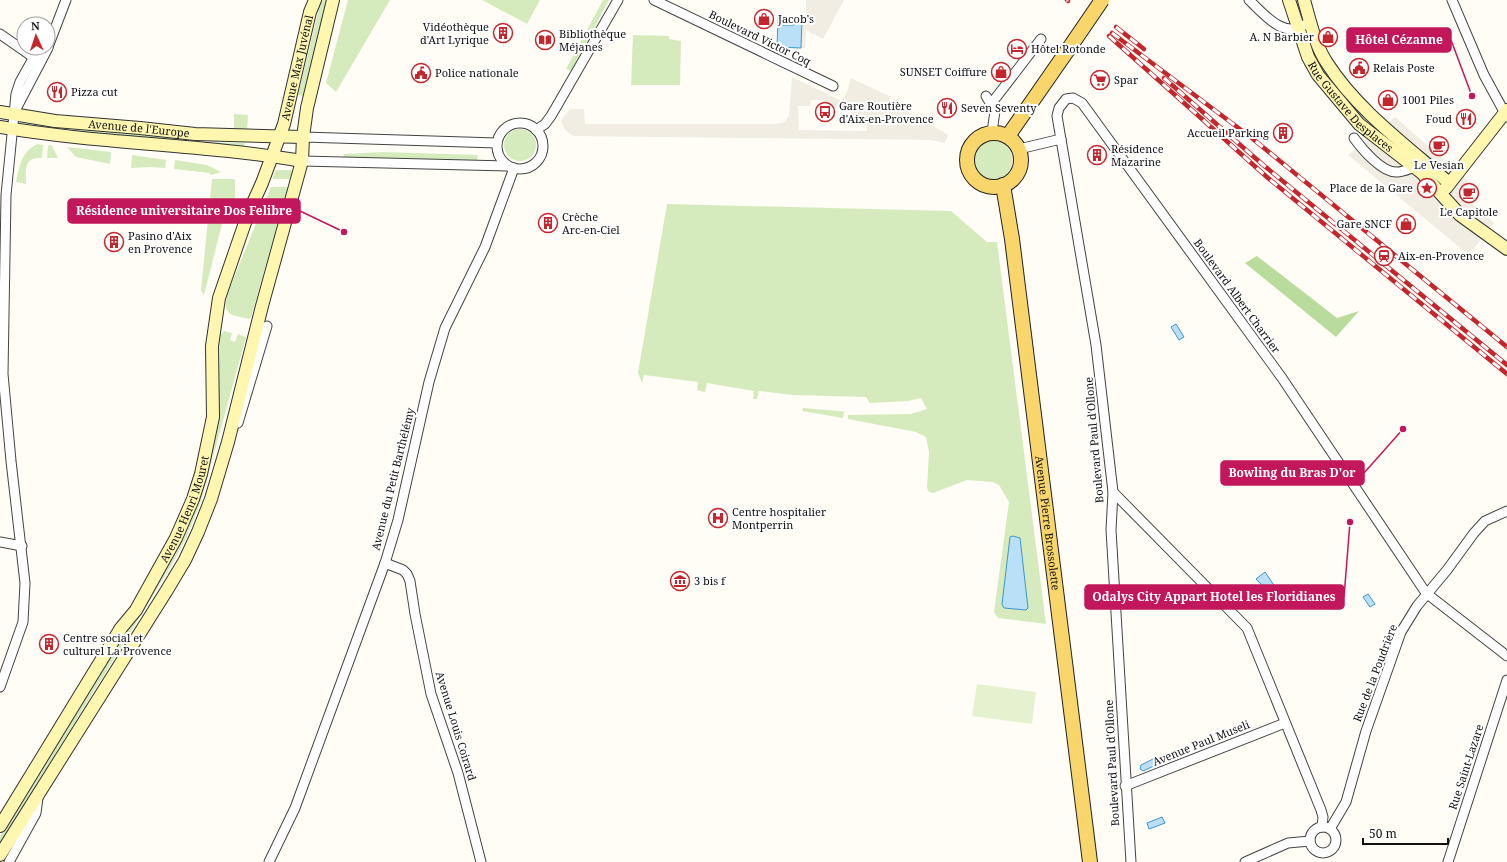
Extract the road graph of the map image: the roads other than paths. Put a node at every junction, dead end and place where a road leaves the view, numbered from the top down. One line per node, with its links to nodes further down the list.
1 (66, 0): 12 (street)
2 (315, 0): 28 (main road, Avenue Max Juvénal)
3 (333, 0): 30 (main road, Avenue Max Juvénal)
4 (618, 0): 23 (street)
5 (654, 0): 19 (street, Boulevard Victor Coq)
6 (1102, 0): 29 (main road, bridge)
7 (1249, 0): 14 (street)
8 (1289, 0): 14 (main road, Rue Gustave Desplaces)
9 (1304, 0): 11 (main road, Rue Gustave Desplaces)
10 (1452, 0): 22 (street)
11 (1308, 14): 14 (street); 40 (main road, Rue Gustave Desplaces)
12 (57, 21): 13 (street)
13 (56, 24)
14 (1298, 28): 39 (main road, Rue Gustave Desplaces)
15 (0, 34): 18 (street)
16 (1041, 38): 27 (street)
17 (44, 56): 21 (street)
18 (33, 57): 21 (street)
19 (834, 86)
20 (0, 112): 21 (main road, Avenue de l'Europe)
21 (14, 114): 25 (street); 28 (main road, Avenue de l'Europe)
22 (1506, 114): 40 (main road)
23 (549, 119): 26 (street); 33 (street)
24 (0, 127): 25 (main road, Avenue de l'Europe)
25 (12, 129): 36 (main road, Avenue de l'Europe); 49 (street)
26 (536, 130): 33 (street); 34 (street)
27 (992, 132): 29 (main road); 41 (main road)
28 (279, 136): 30 (main road, Avenue de l'Europe); 36 (main road, Avenue Max Juvénal)
29 (1008, 136): 35 (main road)
30 (303, 137): 34 (street); 37 (main road, Avenue Max Juvénal)
31 (1354, 138): 39 (street)
32 (1061, 139): 35 (street); 45 (street, Boulevard Paul d'Ollone); 51 (street, Boulevard Albert Charrier)
33 (542, 141): 38 (street)
34 (497, 143): 38 (street)
35 (1019, 149): 41 (main road)
36 (272, 156): 37 (main road, Avenue de l'Europe); 58 (main road, Avenue Henri Mouret)
37 (302, 161): 38 (street); 46 (main road, Avenue Henri Mouret)
38 (511, 167): 50 (street, Avenue du Petit Barthélémy)
39 (1415, 167): 42 (main road, Rue Gustave Desplaces)
40 (1449, 183): 42 (main road)
41 (1003, 185): 68 (main road, Avenue Pierre Brossolette)
42 (1441, 194): 43 (main road, Rue Gustave Desplaces)
43 (1507, 249)
44 (267, 326): 46 (street)
45 (1113, 492): 55 (street); 56 (street, Boulevard Paul d'Ollone)
46 (211, 499): 57 (main road, Avenue Henri Mouret)
47 (1507, 511): 51 (street, Rue de la Poudrière)
48 (0, 542): 49 (street)
49 (22, 546): 54 (street)
50 (385, 563): 66 (street, Avenue du Petit Barthélémy); 67 (street, Avenue Louis Coirard)
51 (1426, 593): 52 (street, Boulevard Albert Charrier); 61 (street, Rue de la Poudrière)
52 (1507, 656)
53 (1507, 680): 71 (street, Rue Saint-Lazare)
54 (0, 687)
55 (1285, 722): 56 (street, Avenue Paul Museli); 61 (street)
56 (1125, 786): 69 (street, Boulevard Paul d'Ollone)
57 (38, 794): 63 (main road, Avenue Henri Mouret); 65 (street, Avenue Henri Mouret)
58 (12, 807): 59 (street); 60 (main road, Avenue Henri Mouret)
59 (0, 818)
60 (0, 826)
61 (1326, 828): 62 (street); 64 (street)
62 (1310, 841): 64 (street); 70 (street)
63 (0, 856)
64 (1325, 858)
65 (9, 862)
66 (269, 862)
67 (481, 862)
68 (1090, 862)
69 (1130, 862)
70 (1245, 862)
71 (1448, 862)

